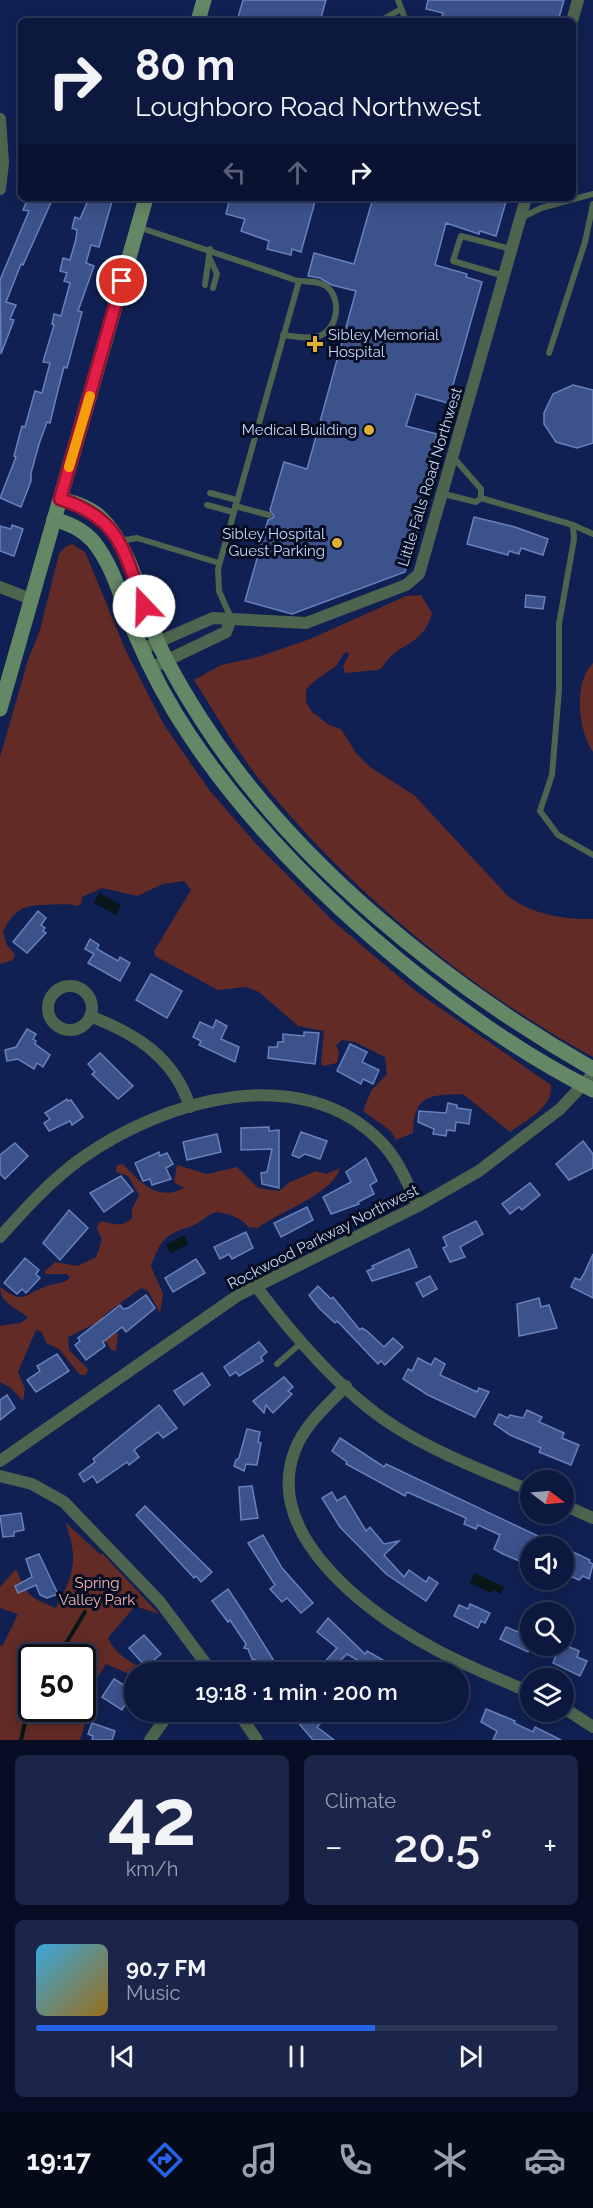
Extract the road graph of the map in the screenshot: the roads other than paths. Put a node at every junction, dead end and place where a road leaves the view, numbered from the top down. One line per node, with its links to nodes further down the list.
1 (204, 0): 5 (main road)
2 (398, 0): 4 (lane)
3 (578, 0): 8 (street)
4 (401, 9): 6 (lane); 7 (lane)
5 (199, 18)
6 (385, 18)
7 (405, 18)
8 (573, 18)
9 (0, 119): 10 (street)
10 (0, 189)
11 (593, 194): 12 (lane)
12 (576, 199)
13 (145, 201): 18 (main road)
14 (525, 201): 17 (street, Little Falls Road Northwest)
15 (568, 201): 17 (lane)
16 (593, 204): 27 (lane)
17 (520, 218): 20 (street, Little Falls Road Northwest)
18 (138, 227): 19 (lane); 32 (main road)
19 (210, 249): 21 (lane); 23 (lane)
20 (512, 249): 22 (street, Little Falls Road Northwest); 22 (lane)
21 (209, 258): 24 (lane); 25 (lane)
22 (504, 276): 28 (street, Little Falls Road Northwest)
23 (299, 281): 26 (lane); 26 (lane)
24 (205, 285)
25 (213, 288)
26 (283, 335): 34 (lane)
27 (549, 353)
28 (454, 458): 30 (street, Little Falls Road Northwest); 31 (lane)
29 (210, 493): 34 (lane)
30 (444, 494): 31 (lane); 43 (street, Little Falls Road Northwest)
31 (481, 498): 37 (lane)
32 (60, 499): 36 (main road); 39 (main road)
33 (207, 505): 34 (lane)
34 (235, 506): 35 (lane); 40 (lane)
35 (269, 515)
36 (54, 519): 42 (main road); 45 (main road)
37 (573, 525): 38 (lane); 49 (lane)
38 (593, 534)
39 (119, 541): 40 (lane); 44 (main road)
40 (219, 563): 43 (lane)
41 (0, 587): 42 (street)
42 (31, 599): 48 (main road)
43 (231, 618): 44 (street, Little Falls Road Northwest); 46 (street)
44 (158, 642): 45 (street, Little Falls Road Northwest); 46 (main road)
45 (142, 649): 47 (main road)
46 (167, 662): 47 (street); 51 (main road)
47 (151, 668): 51 (main road)
48 (0, 709)
49 (593, 855)
50 (90, 1016): 52 (street)
51 (591, 1080): 53 (street, Rockwood Parkway Northwest)
52 (190, 1107): 53 (street); 54 (street)
53 (418, 1206): 55 (street, Rockwood Parkway Northwest)
54 (0, 1237)
55 (256, 1286): 56 (street); 59 (street, Rockwood Parkway Northwest)
56 (302, 1342): 57 (lane); 58 (street)
57 (277, 1364)
58 (346, 1386): 61 (street); 65 (street)
59 (0, 1461)
60 (0, 1476): 64 (street)
61 (520, 1486)
62 (574, 1509): 63 (street)
63 (593, 1518)
64 (205, 1662)
65 (520, 1688)
66 (574, 1715): 69 (street)
67 (163, 1722): 70 (street)
68 (245, 1722): 71 (street)
69 (593, 1727)
70 (150, 1740)
71 (257, 1740)

